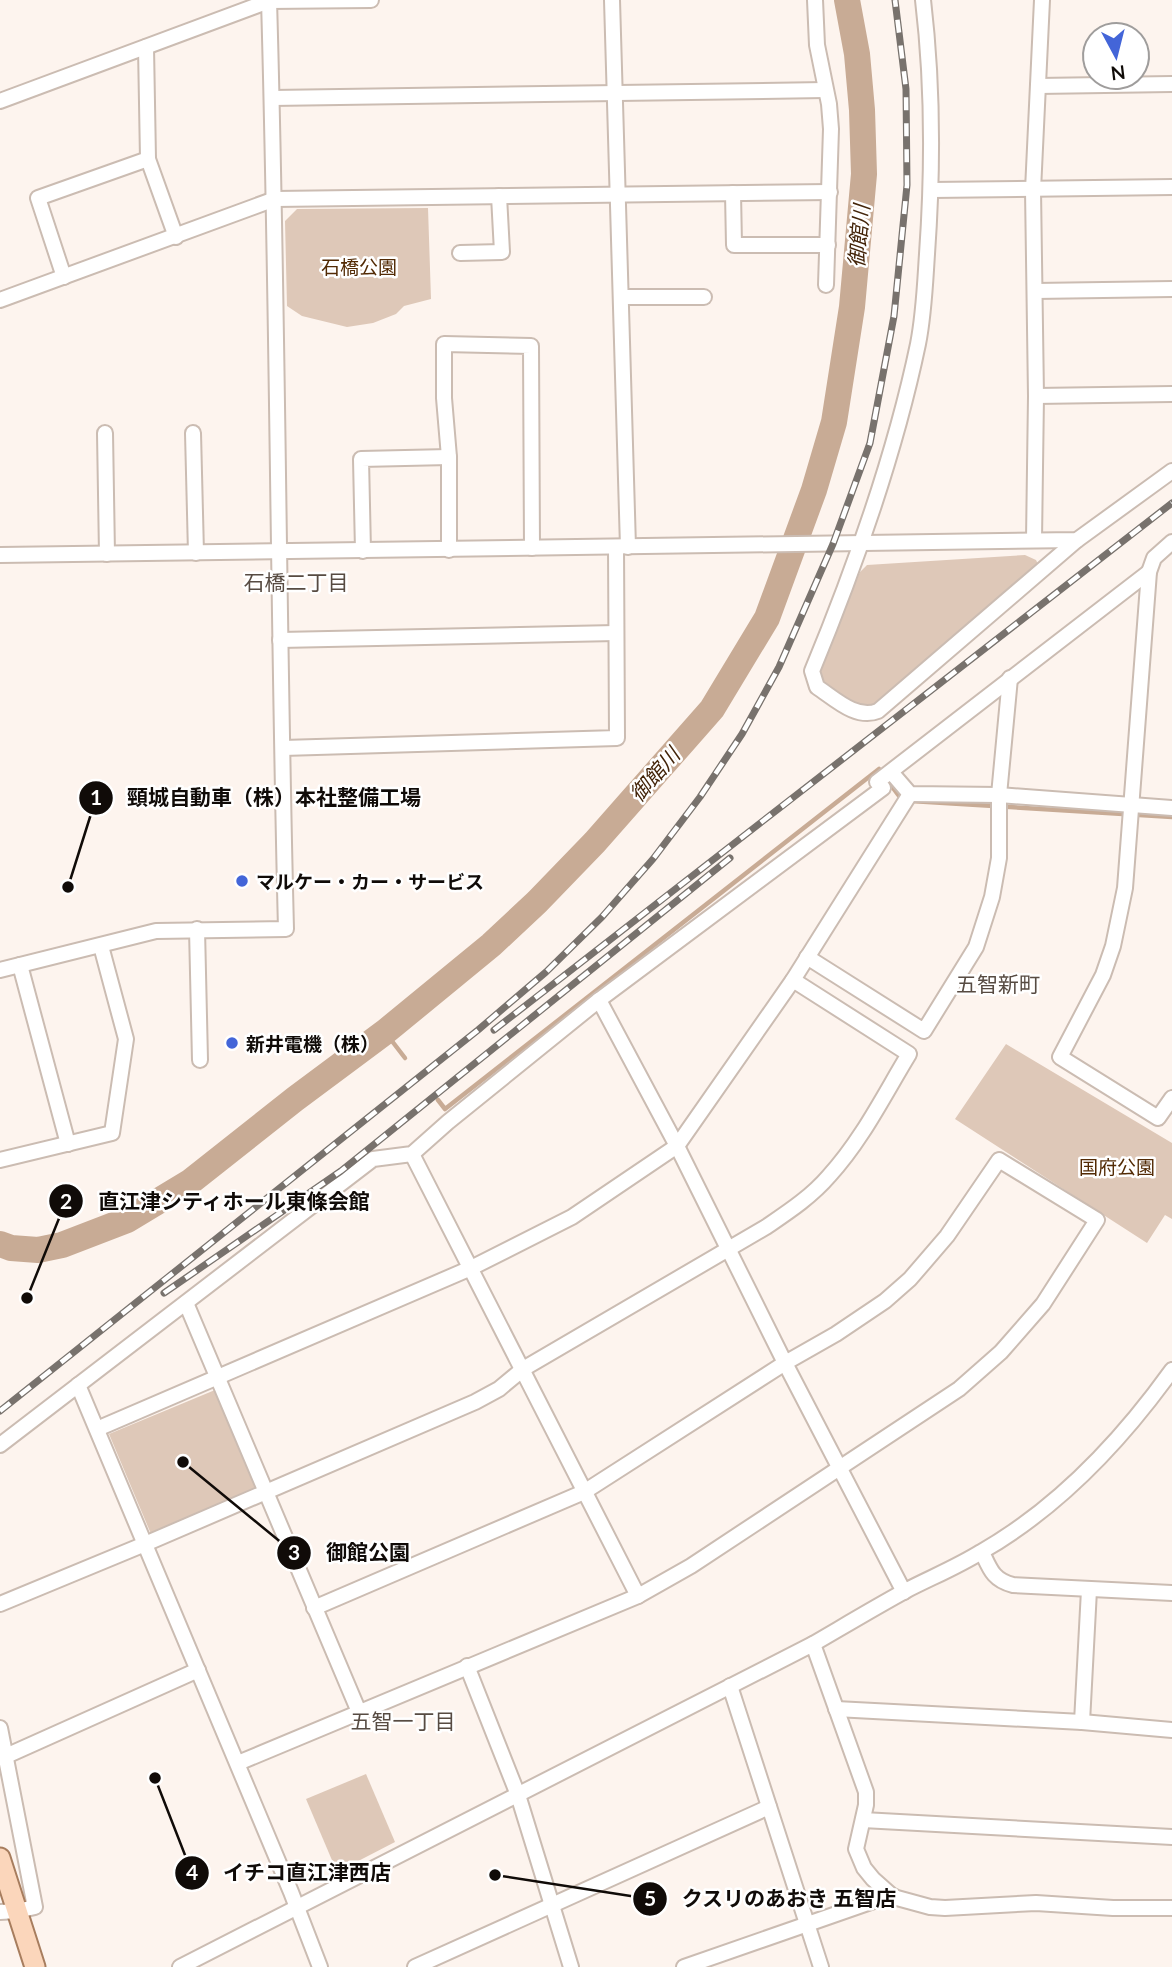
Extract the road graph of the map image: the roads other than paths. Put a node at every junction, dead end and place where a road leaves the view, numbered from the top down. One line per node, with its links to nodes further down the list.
1 (269, 0): 2 (street); 8 (street); 13 (street)
2 (361, 0): 3 (street)
3 (371, 0)
4 (612, 0): 12 (street)
5 (815, 0): 11 (street)
6 (923, 0): 17 (street)
7 (1042, 0): 10 (street)
8 (145, 47): 14 (street); 15 (street)
9 (1172, 84): 10 (street)
10 (1038, 86): 18 (street)
11 (825, 90): 12 (street); 19 (street)
12 (615, 94): 13 (street); 21 (street)
13 (272, 98): 23 (street)
14 (0, 101)
15 (148, 159): 24 (street); 27 (street)
16 (1172, 187): 18 (street)
17 (932, 190): 18 (street); 43 (street)
18 (1033, 190): 30 (street)
19 (830, 192): 20 (street); 25 (street)
20 (733, 193): 21 (street); 25 (street)
21 (616, 194): 22 (street); 31 (street)
22 (499, 196): 23 (street); 26 (street)
23 (275, 199): 24 (street); 48 (street)
24 (176, 237): 27 (street)
25 (828, 245): 28 (street)
26 (460, 253)
27 (64, 277): 33 (street)
28 (827, 285)
29 (1172, 289): 30 (street)
30 (1035, 291): 35 (street)
31 (621, 297): 32 (street); 44 (street)
32 (704, 297)
33 (0, 300)
34 (1172, 394): 35 (street)
35 (1036, 396): 41 (street)
36 (105, 433): 51 (street)
37 (193, 433): 49 (street)
38 (449, 457): 45 (street); 46 (street); 47 (street)
39 (1172, 471): 40 (street)
40 (1077, 540): 41 (street); 43 (street)
41 (1034, 541): 43 (street)
42 (1172, 542): 50 (street)
43 (859, 544): 44 (street)
44 (622, 547): 45 (street); 54 (street)
45 (532, 548): 46 (street)
46 (449, 550): 47 (street)
47 (363, 551): 48 (street)
48 (279, 552): 49 (street); 55 (street)
49 (196, 553): 51 (street)
50 (1166, 553): 53 (street)
51 (107, 554): 52 (street)
52 (0, 555)
53 (1149, 572): 56 (street); 61 (street)
54 (616, 633): 55 (street); 57 (street)
55 (280, 640): 57 (street)
56 (1010, 678): 58 (street); 60 (street)
57 (283, 748): 63 (street)
58 (891, 772): 59 (street); 69 (street)
59 (910, 794): 60 (street); 65 (street)
60 (999, 796): 61 (street); 65 (street)
61 (1131, 807): 62 (street); 71 (street)
62 (1172, 808)
63 (197, 929): 64 (street); 70 (street)
64 (101, 946): 66 (street); 72 (street)
65 (807, 957): 68 (street)
66 (20, 965): 67 (street); 72 (street)
67 (0, 970)
68 (793, 980): 73 (street); 76 (street)
69 (599, 1000): 73 (street); 74 (street)
70 (200, 1060)
71 (1172, 1098)
72 (68, 1144): 75 (street)
73 (677, 1146): 76 (street); 77 (street)
74 (412, 1154): 77 (street); 78 (street)
75 (0, 1160)
76 (728, 1248): 79 (street); 80 (street)
77 (471, 1268): 80 (street); 82 (street)
78 (186, 1303): 82 (street); 83 (street)
79 (785, 1363): 86 (street); 86 (street); 88 (street)
80 (523, 1369): 87 (street); 88 (street)
81 (1172, 1370): 90 (street)
82 (218, 1377): 84 (street); 87 (street)
83 (78, 1385): 84 (street); 85 (street)
84 (97, 1429): 89 (street)
85 (0, 1445)
86 (841, 1468): 92 (street); 94 (street)
87 (266, 1492): 89 (street); 96 (street)
88 (584, 1492): 94 (street); 96 (street)
89 (145, 1544): 95 (street); 99 (street)
90 (982, 1552): 91 (street); 92 (street)
91 (1088, 1590): 93 (street); 103 (street)
92 (904, 1592): 97 (street)
93 (1172, 1592)
94 (638, 1596): 98 (street)
95 (0, 1604)
96 (314, 1608): 102 (street)
97 (813, 1644): 100 (street); 101 (street)
98 (467, 1666): 102 (street); 108 (street)
99 (198, 1670): 106 (street); 107 (street)
100 (730, 1686): 108 (street); 109 (street)
101 (836, 1709): 103 (street); 110 (street)
102 (359, 1712): 107 (street)
103 (1082, 1722): 105 (street)
104 (0, 1728): 106 (street)
105 (1172, 1730)
106 (6, 1756): 117 (street)
107 (238, 1763): 115 (street)
108 (518, 1795): 114 (street); 115 (street)
109 (769, 1807): 114 (street); 118 (street)
110 (863, 1820): 111 (street); 113 (street)
111 (1172, 1837)
112 (0, 1858): 117 (main road)
113 (891, 1895): 116 (street); 118 (street)
114 (551, 1904): 122 (street); 123 (street)
115 (297, 1908): 120 (street); 121 (street)
116 (1172, 1908)
117 (8, 1912): 119 (main road)
118 (806, 1923): 124 (street); 125 (street)
119 (35, 1967)
120 (180, 1967)
121 (320, 1967)
122 (415, 1967)
123 (571, 1967)
124 (684, 1967)
125 (821, 1967)

